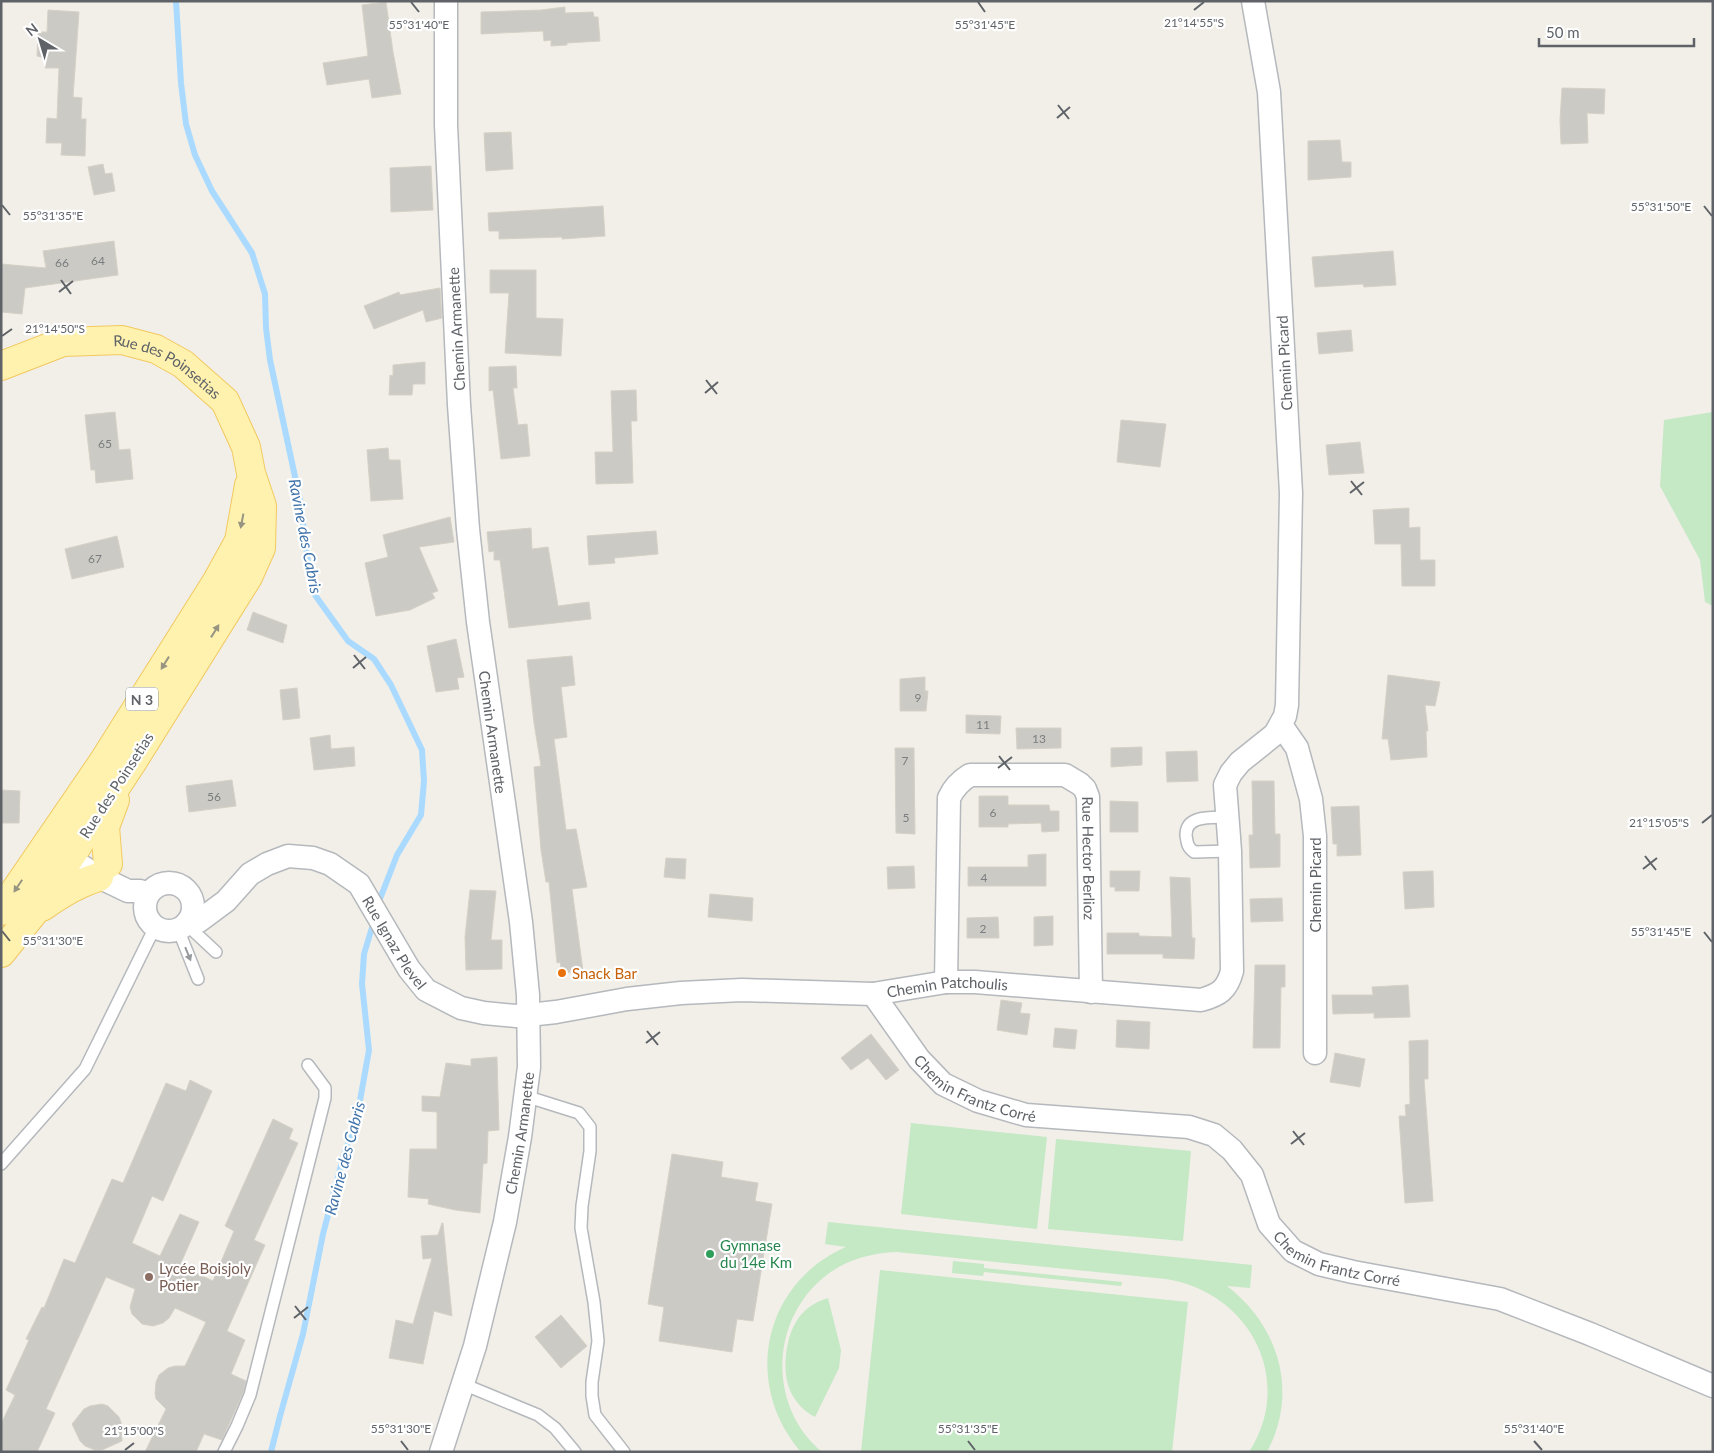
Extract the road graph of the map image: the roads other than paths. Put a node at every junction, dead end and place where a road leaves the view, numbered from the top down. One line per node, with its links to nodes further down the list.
1 (446, 1): 26 (street, Chemin Armanette)
2 (1253, 1): 5 (street, Chemin Picard)
3 (1, 366): 4 (main road, Rue des Poinsetias / N 3)
4 (251, 473): 6 (main road, Rue des Poinsetias / N 3, one-way to 4); 7 (main road, Rue des Poinsetias / N 3, one-way to 7)
5 (1281, 726): 8 (street); 27 (street, Chemin Picard)
6 (133, 761): 9 (main road, Rue des Poinsetias / N 3); 12 (main road)
7 (103, 762): 9 (street); 11 (main road, Rue des Poinsetias / N 3)
8 (1228, 817): 10 (street); 10 (lane)
9 (70, 848): 11 (street); 12 (street); 17 (main road, Rue des Poinsetias / N 3)
10 (1230, 851): 24 (street, Chemin Patchoulis)
11 (39, 854): 16 (main road, Rue des Poinsetias / N 3, one-way to 16)
12 (104, 871): 15 (street); 17 (main road)
13 (238, 886): 14 (street); 18 (street); 26 (street, Rue Ignaz Plevel)
14 (189, 893): 15 (street); 18 (street)
15 (144, 894): 19 (street)
16 (1, 910)
17 (34, 912): 21 (main road, Rue des Poinsetias / N 3)
18 (182, 926): 19 (street); 20 (lane); 22 (lane, one-way to 22)
19 (155, 927): 30 (lane)
20 (216, 952)
21 (1, 954)
22 (198, 979)
23 (946, 982): 24 (street, Chemin Patchoulis); 24 (street, Rue Hector Berlioz); 25 (street, Chemin Patchoulis)
24 (1091, 992)
25 (873, 994): 26 (street, Chemin Patchoulis); 32 (street, Chemin Frantz Corré)
26 (528, 1015): 29 (street, Chemin Armanette)
27 (1315, 1052)
28 (308, 1065): 33 (lane)
29 (525, 1096): 31 (street, Chemin Armanette); 36 (lane)
30 (1, 1164)
31 (463, 1384): 34 (street, Chemin Armanette); 35 (lane)
32 (1713, 1386)
33 (224, 1452)
34 (441, 1452)
35 (575, 1452)
36 (624, 1452)

